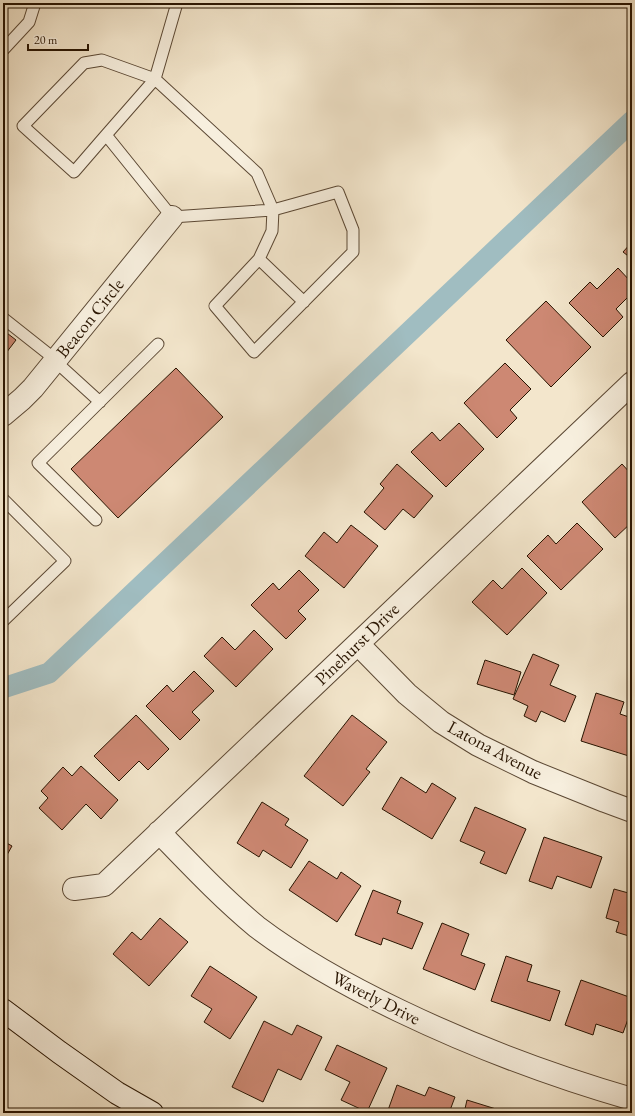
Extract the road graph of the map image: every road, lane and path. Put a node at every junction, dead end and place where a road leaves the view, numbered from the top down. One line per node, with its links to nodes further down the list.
1 (35, 3): 3 (lane)
2 (177, 3): 4 (lane)
3 (3, 50)
4 (155, 79): 5 (lane); 5 (lane); 6 (lane)
5 (106, 135): 7 (lane)
6 (274, 210): 7 (lane); 8 (lane); 9 (lane)
7 (172, 218): 12 (street, Beacon Circle)
8 (259, 259): 9 (lane); 9 (lane)
9 (304, 302)
10 (3, 318): 12 (lane)
11 (158, 344): 14 (lane)
12 (56, 360): 14 (lane); 15 (street, Beacon Circle)
13 (632, 383): 19 (street, Pinehurst Drive)
14 (100, 402): 17 (lane)
15 (3, 415)
16 (3, 499): 18 (lane)
17 (96, 520)
18 (3, 621)
19 (358, 644): 20 (street, Latona Avenue); 21 (street, Pinehurst Drive)
20 (632, 811)
21 (159, 832): 22 (street, Pinehurst Drive); 24 (street, Waverly Drive)
22 (74, 889)
23 (3, 1010): 25 (street)
24 (632, 1098)
25 (152, 1113)

